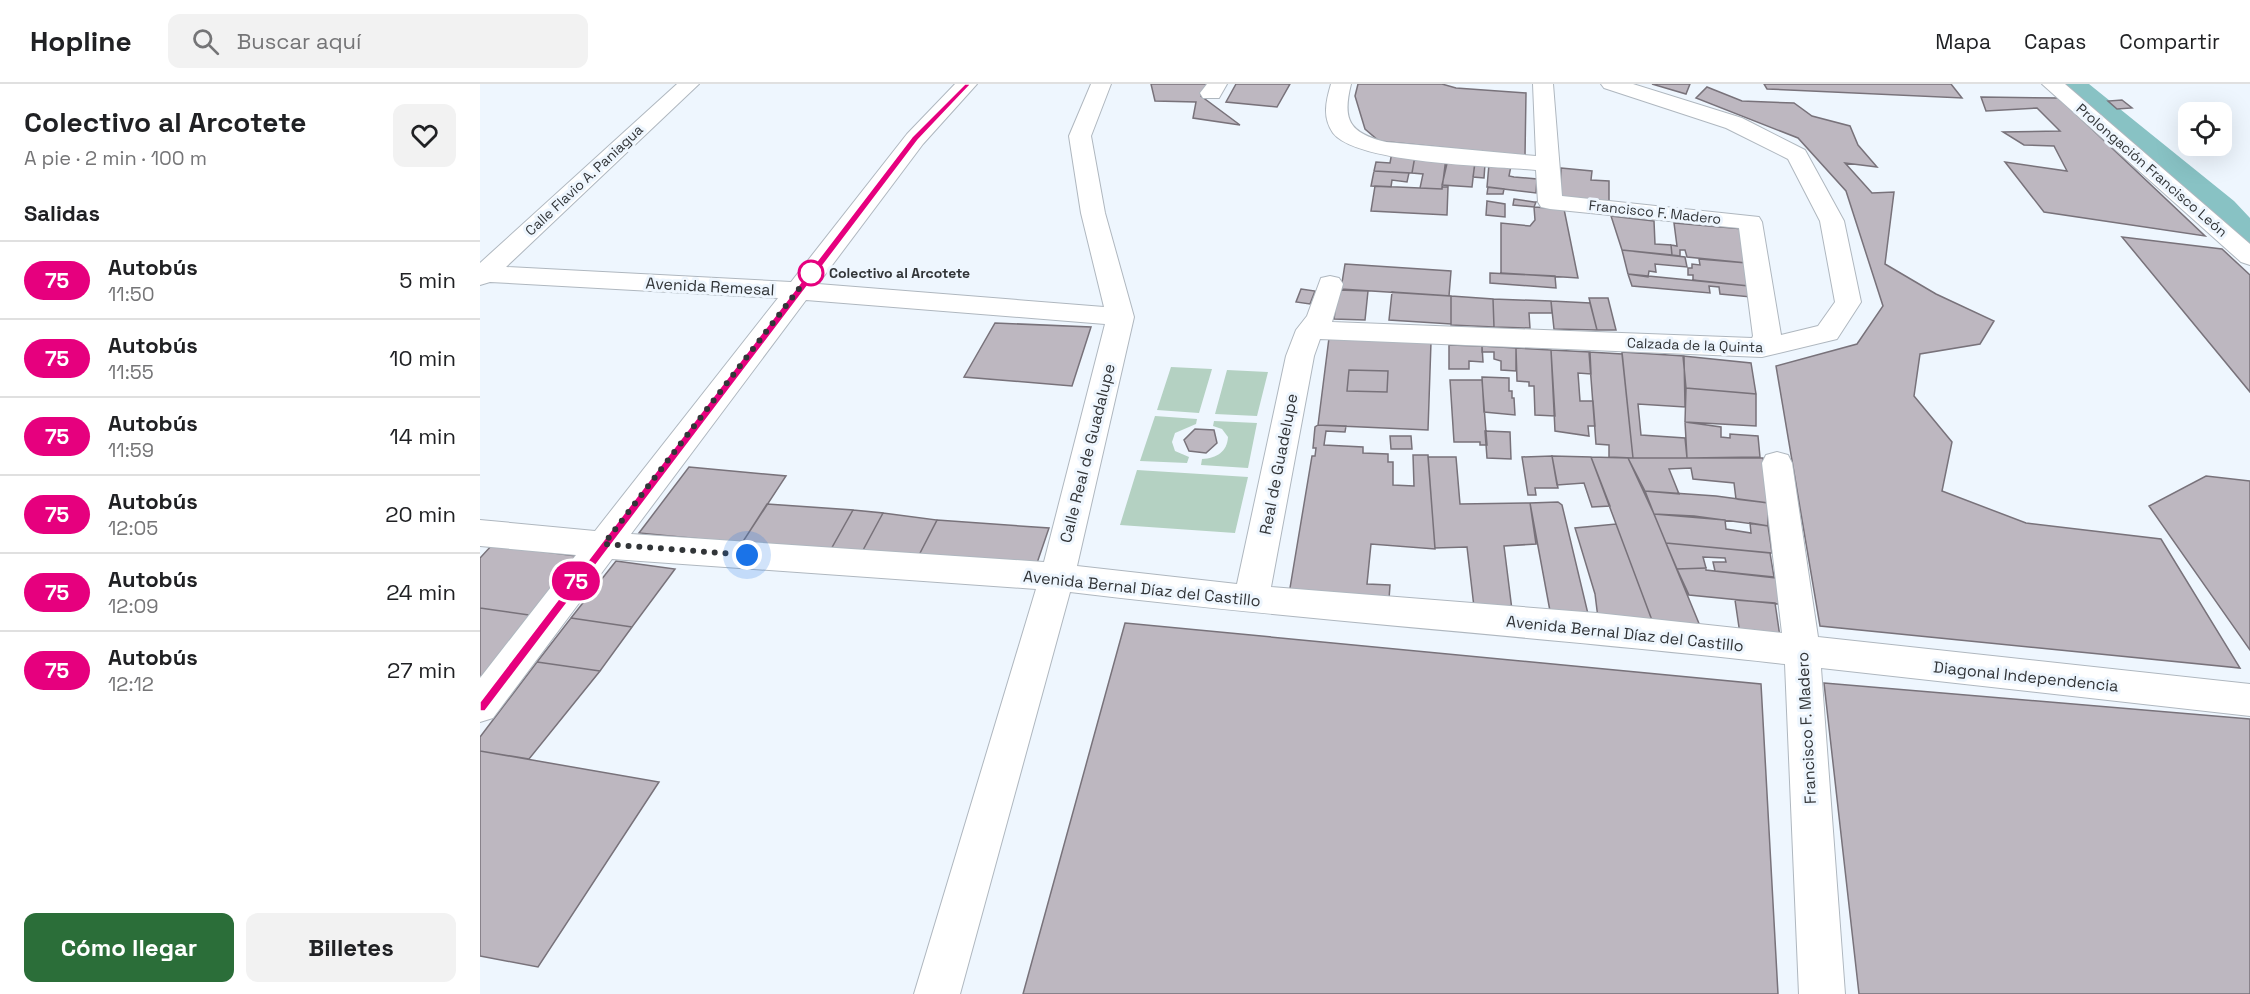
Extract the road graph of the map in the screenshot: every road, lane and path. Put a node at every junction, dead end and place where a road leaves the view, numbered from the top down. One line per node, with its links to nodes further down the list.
1 (688, 84): 10 (street, Calle Flavio A. Paniagua)
2 (967, 84): 12 (street)
3 (1101, 84): 13 (street, Calle Real de Guadalupe)
4 (1341, 84): 8 (street)
5 (1543, 84): 8 (street, Francisco F. Madero)
6 (1611, 84): 15 (street, Calzada de la Quinta)
7 (2052, 84): 9 (street, Prolongación Francisco León)
8 (1549, 164): 15 (street, Francisco F. Madero)
9 (2250, 257)
10 (481, 274): 12 (street, Avenida Remesal)
11 (1330, 284): 14 (street, Real de Guadelupe)
12 (797, 291): 13 (street, Avenida Remesal); 18 (street)
13 (1120, 317): 19 (street, Calle Real de Guadalupe)
14 (1310, 330): 15 (street, Calzada de la Quinta); 20 (street, Real de Guadelupe)
15 (1762, 348)
16 (1777, 463): 21 (street, Francisco F. Madero)
17 (480, 532): 18 (street, Avenida Bernal Díaz del Castillo)
18 (604, 544): 19 (street, Avenida Bernal Díaz del Castillo); 23 (street)
19 (1057, 577): 20 (street, Avenida Bernal Díaz del Castillo); 24 (street, Calle Real de Guadalupe)
20 (1251, 600): 21 (street, Avenida Bernal Díaz del Castillo)
21 (1802, 651): 22 (street, Diagonal Independencia); 25 (street, Francisco F. Madero)
22 (2250, 700)
23 (480, 706)
24 (936, 994)
25 (1822, 994)

